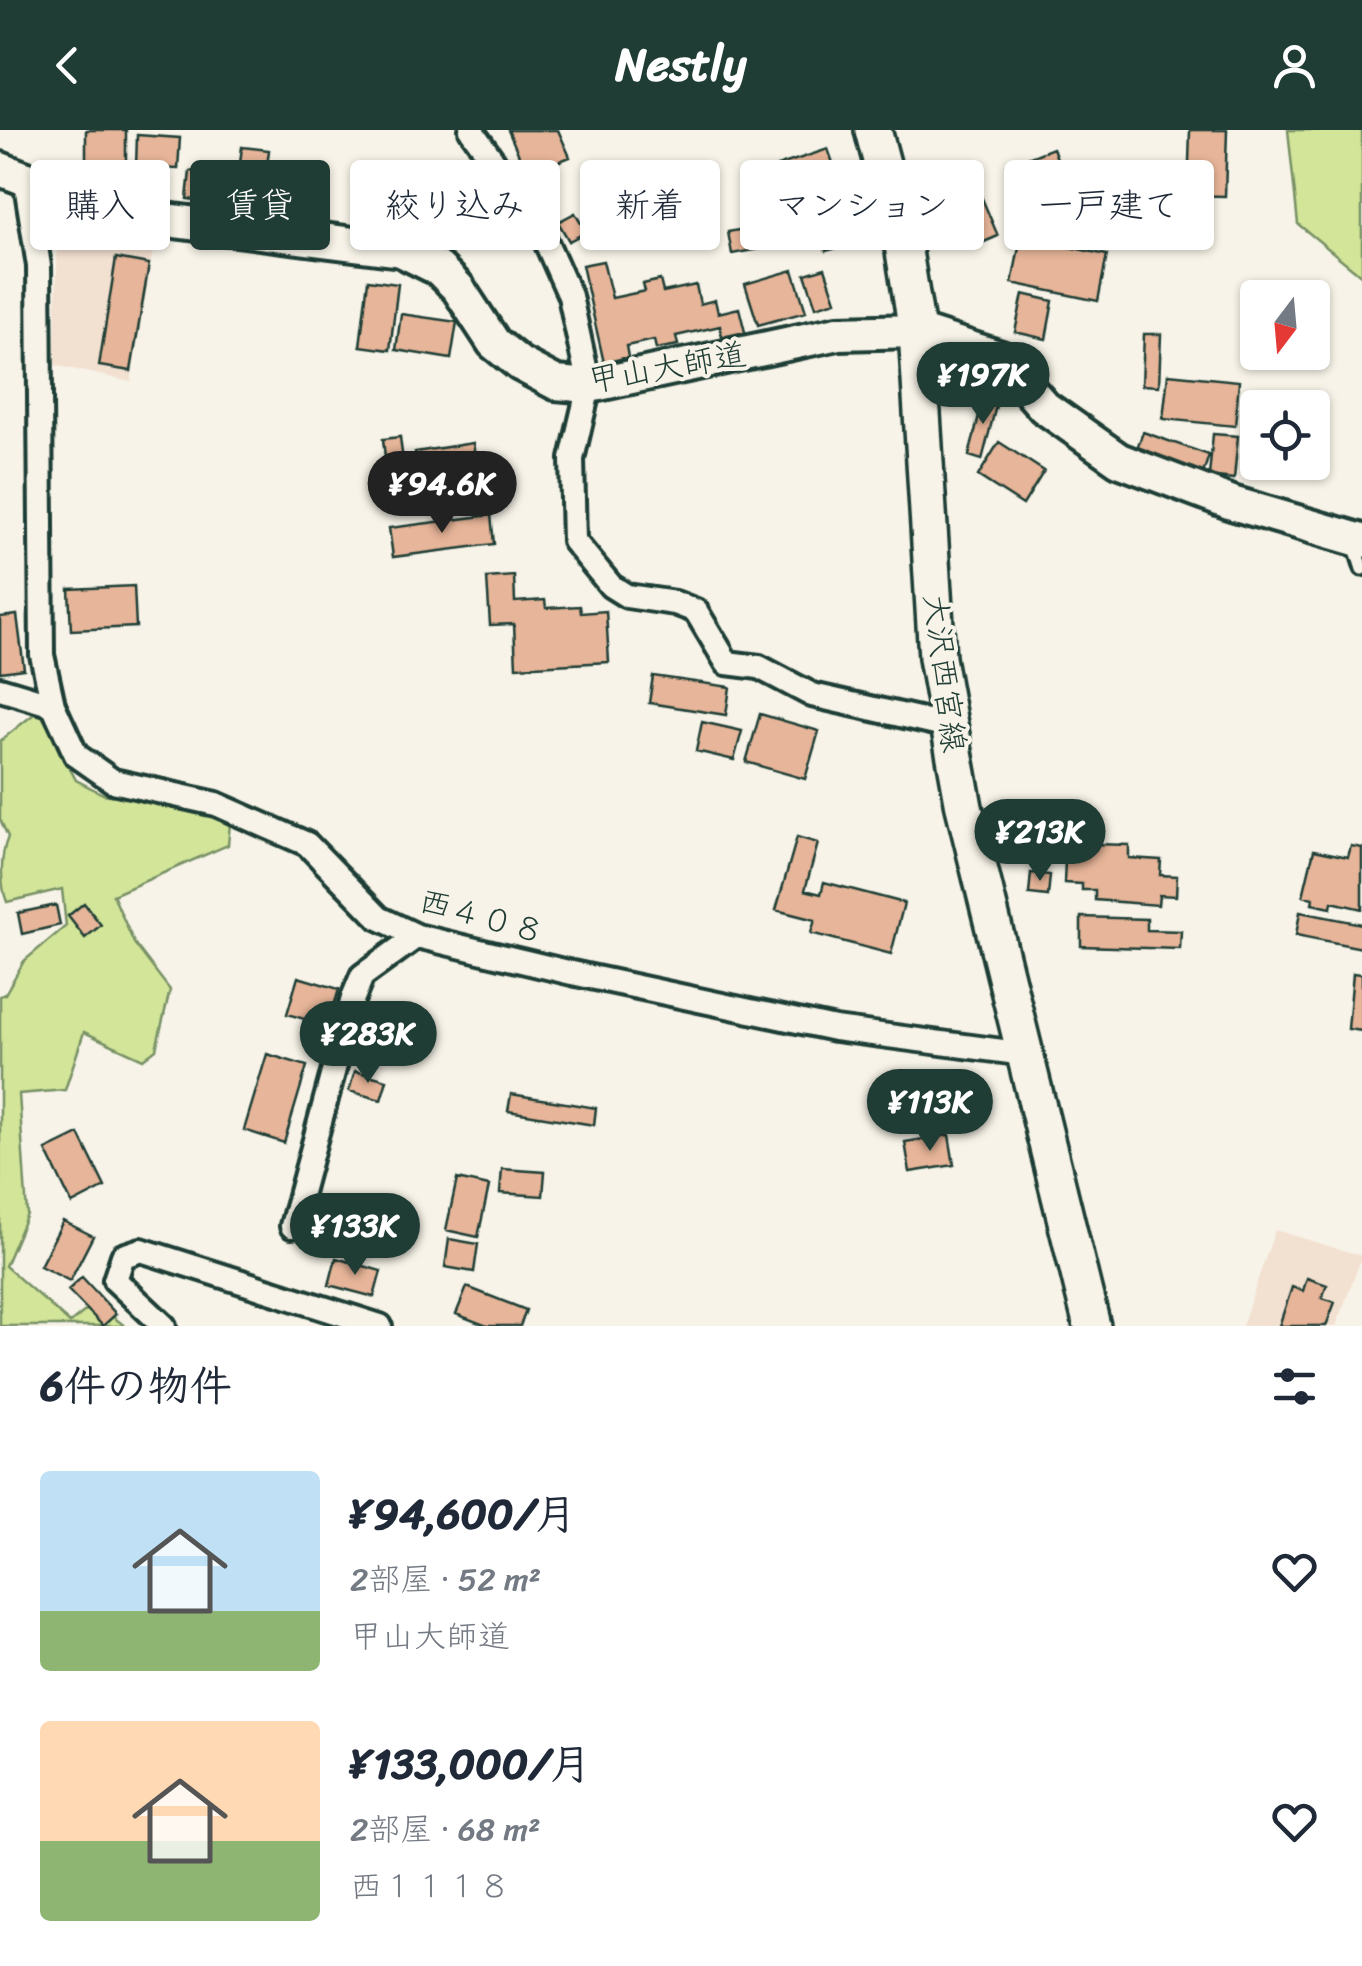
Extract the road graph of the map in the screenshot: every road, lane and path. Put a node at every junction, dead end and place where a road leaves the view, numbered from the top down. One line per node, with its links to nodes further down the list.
1 (471, 130): 5 (street)
2 (873, 130): 4 (main road, 大沢西宮線)
3 (12, 174): 5 (street, 甲山大師道); 8 (street, 西４０８)
4 (917, 332): 5 (street, 甲山大師道); 6 (street, 甲山大師道); 9 (main road, 大沢西宮線)
5 (590, 386): 9 (street)
6 (1358, 549)
7 (0, 689): 8 (street)
8 (53, 705): 10 (street, 西４０８)
9 (949, 726): 11 (main road, 大沢西宮線)
10 (417, 936): 11 (street, 西４０８); 12 (street)
11 (1025, 1054): 15 (main road, 大沢西宮線)
12 (292, 1226)
13 (164, 1326): 14 (street)
14 (380, 1326)
15 (1092, 1326)

